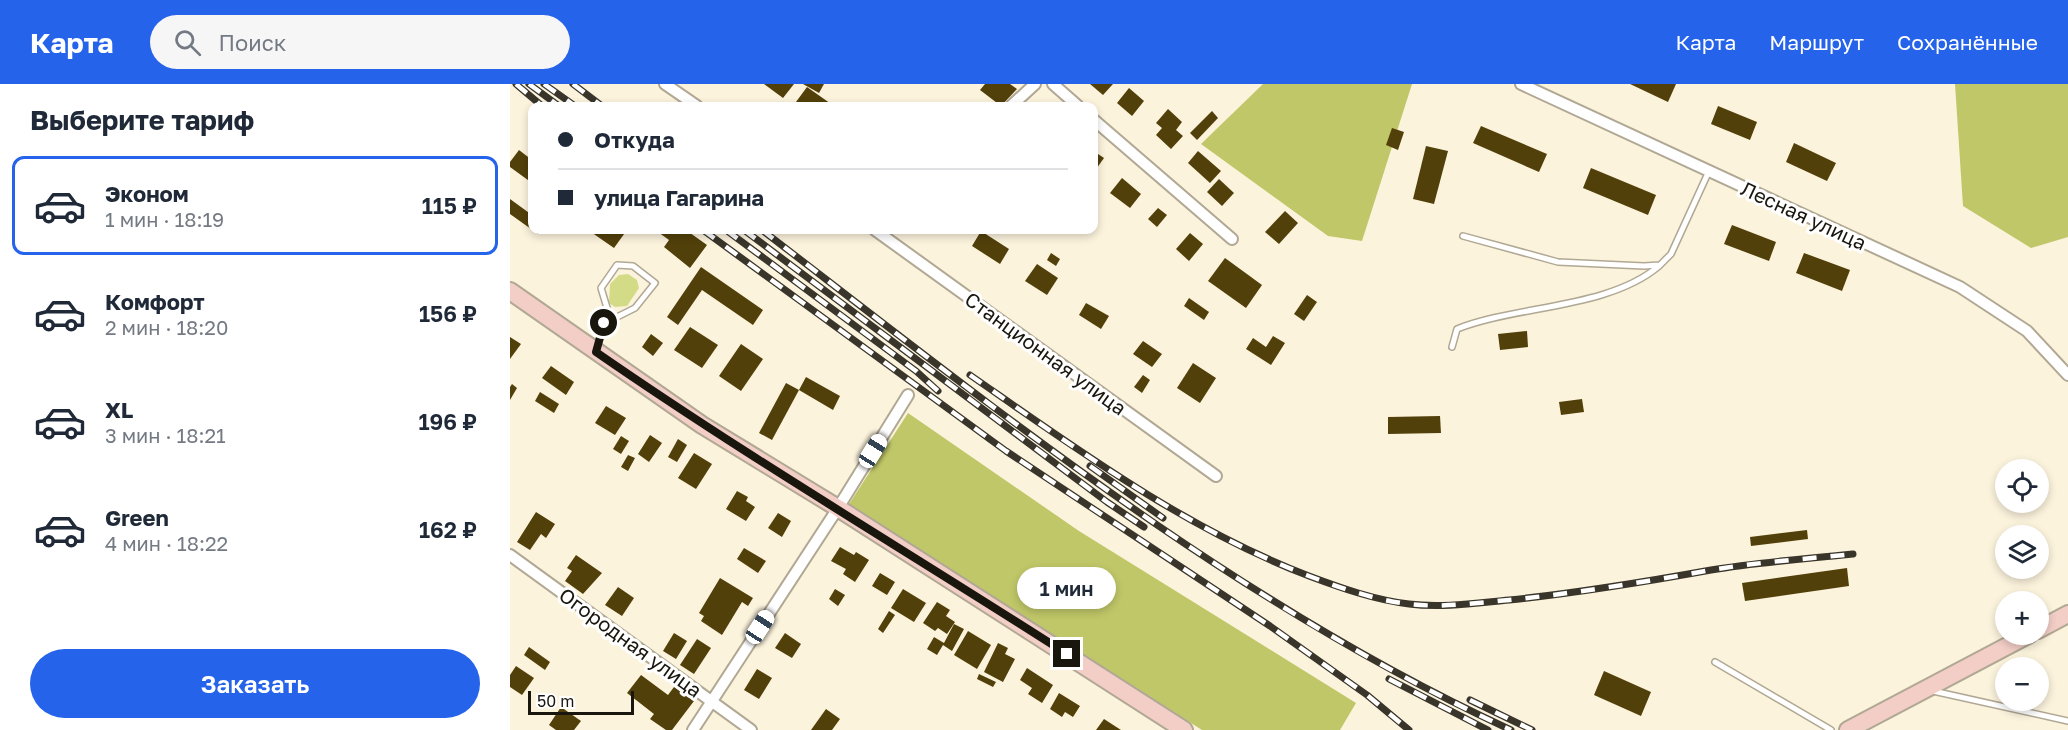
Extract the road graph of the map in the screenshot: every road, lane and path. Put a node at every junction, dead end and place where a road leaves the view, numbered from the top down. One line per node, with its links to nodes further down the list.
1 (664, 84): 5 (street)
2 (1035, 84): 6 (street)
3 (1053, 84): 7 (street)
4 (1521, 84): 9 (street, Лесная улица)
5 (691, 102)
6 (1015, 102)
7 (1073, 102)
8 (1098, 123): 12 (street)
9 (1710, 171): 13 (lane); 18 (street, Лесная улица)
10 (883, 234): 20 (street, Станционная улица)
11 (1463, 236): 13 (lane)
12 (1232, 240)
13 (1660, 265): 16 (lane)
14 (510, 291): 17 (street)
15 (604, 323): 15 (lane); 17 (lane)
16 (1452, 347)
17 (596, 352): 21 (street)
18 (2068, 375)
19 (908, 394): 21 (street)
20 (1216, 476)
21 (838, 508): 28 (street); 32 (street)
22 (510, 555): 28 (street, Огородная улица)
23 (2068, 614): 24 (street)
24 (2049, 624)
25 (2009, 645): 27 (street)
26 (1715, 662): 33 (lane)
27 (1925, 690): 29 (lane); 34 (street)
28 (711, 701): 30 (street); 31 (street, Огородная улица)
29 (2068, 721)
30 (693, 730)
31 (752, 730)
32 (1184, 730)
33 (1831, 730)
34 (1848, 730)

